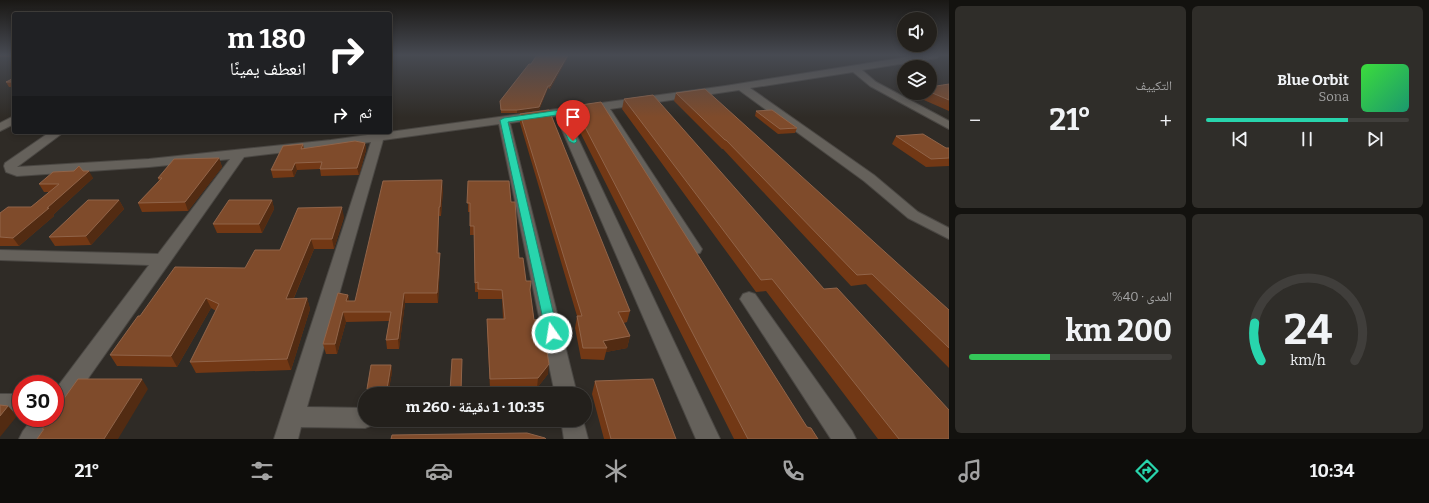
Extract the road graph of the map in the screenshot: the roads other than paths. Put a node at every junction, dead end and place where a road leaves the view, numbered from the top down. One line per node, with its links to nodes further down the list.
1 (811, 75): 3 (street)
2 (863, 75): 10 (street)
3 (740, 86): 4 (street); 16 (street)
4 (705, 91): 5 (street); 6 (street)
5 (717, 102)
6 (603, 106): 7 (street); 19 (street)
7 (560, 112): 9 (street); 32 (street)
8 (12, 120): 11 (street)
9 (504, 120): 13 (street); 21 (street)
10 (946, 122)
11 (0, 128)
12 (55, 134): 15 (street)
13 (378, 138): 14 (street); 25 (street)
14 (240, 154): 15 (street); 18 (street)
15 (5, 166)
16 (949, 234)
17 (0, 255): 18 (street)
18 (162, 260): 22 (street)
19 (703, 264)
20 (748, 299): 33 (street)
21 (564, 387)
22 (64, 393)
23 (0, 404): 24 (street)
24 (12, 404)
25 (293, 417): 26 (street); 30 (street)
26 (358, 418)
27 (40, 427): 29 (street)
28 (573, 427): 31 (street)
29 (31, 439)
30 (286, 439)
31 (576, 439)
32 (708, 439)
33 (844, 439)

